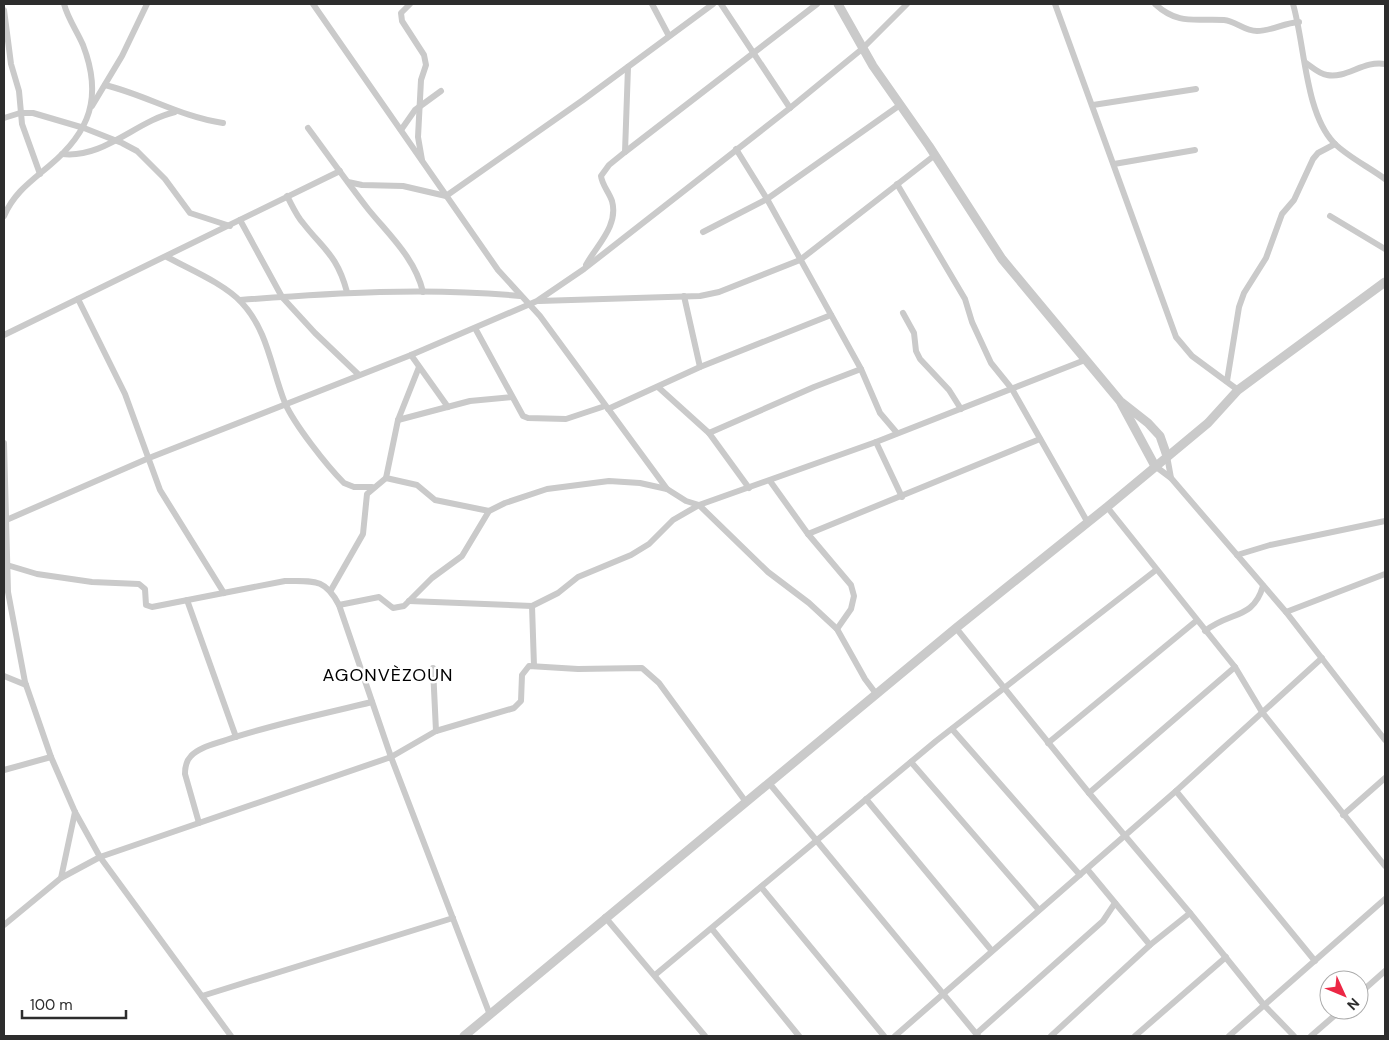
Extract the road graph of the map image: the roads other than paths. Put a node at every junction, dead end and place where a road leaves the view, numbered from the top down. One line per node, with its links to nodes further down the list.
1 (64, 4): 28 (street)
2 (147, 4): 22 (street)
3 (313, 4): 36 (street)
4 (410, 4): 25 (street)
5 (652, 4): 16 (street)
6 (713, 4): 16 (street)
7 (721, 4): 18 (street)
8 (817, 4): 18 (street)
9 (838, 4): 17 (street)
10 (907, 4): 17 (street)
11 (1055, 4): 27 (street)
12 (1155, 4): 15 (street)
13 (1294, 4): 15 (street)
14 (4, 10): 31 (street)
15 (1299, 22): 19 (street)
16 (669, 36): 21 (street)
17 (862, 48): 26 (street); 29 (street)
18 (752, 53): 29 (street); 41 (street)
19 (1306, 63): 20 (street); 38 (street)
20 (1385, 64)
21 (628, 67): 41 (street); 52 (street)
22 (105, 85): 28 (street); 30 (street)
23 (1196, 89): 27 (street)
24 (441, 91): 25 (street)
25 (420, 105): 36 (street); 44 (street)
26 (900, 105): 43 (street); 53 (street)
27 (1093, 105): 45 (street)
28 (90, 108): 34 (street)
29 (790, 108): 39 (street)
30 (176, 111): 33 (street); 37 (street)
31 (20, 113): 32 (street); 34 (street); 47 (street)
32 (4, 118)
33 (223, 123)
34 (84, 128): 37 (street); 42 (street)
35 (308, 128): 46 (street)
36 (401, 130): 44 (street)
37 (116, 141): 42 (street); 57 (street)
38 (1334, 144): 48 (street); 83 (street)
39 (736, 149): 53 (street); 62 (street)
40 (1195, 150): 45 (street)
41 (625, 152): 62 (street)
42 (62, 154): 47 (street)
43 (935, 155): 50 (street); 78 (street)
44 (422, 162): 52 (street)
45 (1114, 164): 83 (street)
46 (340, 171): 49 (street); 51 (street)
47 (40, 174): 54 (street)
48 (1385, 179)
49 (348, 182): 52 (street); 65 (street)
50 (897, 184): 61 (street); 85 (street)
51 (287, 196): 56 (street); 64 (street)
52 (446, 196): 66 (street)
53 (767, 199): 58 (street); 61 (street)
54 (4, 216)
55 (1330, 216): 59 (street)
56 (240, 220): 57 (street); 68 (street)
57 (230, 226): 60 (street)
58 (702, 232)
59 (1385, 249)
60 (167, 256): 69 (street); 70 (street)
61 (800, 260): 67 (street); 74 (street)
62 (584, 269): 71 (street)
63 (1385, 282): 86 (street)
64 (346, 292): 65 (street); 68 (street)
65 (423, 292): 66 (street)
66 (520, 296): 72 (street)
67 (684, 296): 71 (street); 80 (street)
68 (282, 297): 70 (street); 82 (street)
69 (78, 299): 76 (street); 100 (street)
70 (240, 300): 89 (street)
71 (537, 301): 72 (street)
72 (530, 305): 75 (street); 91 (street)
73 (903, 313): 92 (street)
74 (831, 315): 80 (street); 81 (street)
75 (475, 328): 77 (street); 87 (street)
76 (4, 335)
77 (411, 355): 79 (street); 82 (street)
78 (1085, 360): 85 (street); 88 (street)
79 (419, 367): 90 (street); 93 (street)
80 (700, 367): 84 (street)
81 (861, 369): 94 (street); 95 (street)
82 (359, 375): 89 (street)
83 (1227, 382): 86 (street)
84 (658, 387): 91 (street); 94 (street)
85 (1012, 389): 92 (street); 96 (street)
86 (1238, 390): 99 (street)
87 (512, 397): 90 (street); 91 (street)
88 (1120, 401): 99 (street); 101 (street)
89 (286, 404): 100 (street); 105 (street)
90 (448, 407): 93 (street)
91 (607, 407): 107 (street)
92 (961, 409): 95 (street)
93 (398, 420): 102 (street)
94 (709, 433): 106 (street)
95 (897, 433): 97 (street)
96 (1040, 439): 108 (street); 114 (street)
97 (876, 442): 104 (street); 108 (street)
98 (4, 443): 112 (street)
99 (1167, 456): 101 (street); 103 (street)
100 (148, 458): 112 (street); 122 (street)
101 (1156, 466): 103 (street); 110 (street)
102 (386, 478): 105 (street); 111 (street)
103 (1171, 478): 116 (street)
104 (770, 481): 106 (street); 115 (street)
105 (372, 487): 121 (street)
106 (749, 488): 109 (street)
107 (667, 489): 109 (street); 111 (street)
108 (902, 497): 115 (street)
109 (699, 505): 126 (street); 130 (street)
110 (1107, 507): 114 (street); 118 (street)
111 (489, 511): 124 (street)
112 (5, 521): 117 (street)
113 (1385, 521): 116 (street)
114 (1088, 523): 129 (street)
115 (808, 534): 130 (street)
116 (1237, 555): 120 (street)
117 (7, 565): 123 (street); 137 (street)
118 (1156, 570): 128 (street); 138 (street)
119 (1385, 574): 127 (street)
120 (1263, 586): 127 (street); 131 (street)
121 (331, 590): 122 (street); 125 (street)
122 (224, 594): 123 (street)
123 (187, 600): 144 (street)
124 (409, 601): 125 (street); 126 (street)
125 (339, 605): 140 (street)
126 (532, 606): 133 (street)
127 (1286, 612): 132 (street)
128 (1196, 621): 131 (street); 146 (street)
129 (956, 628): 138 (street); 139 (street)
130 (837, 629): 139 (street)
131 (1205, 631): 134 (street)
132 (1322, 658): 141 (street); 145 (street)
133 (534, 666): 143 (street); 156 (street)
134 (1235, 667): 141 (street); 154 (street)
135 (433, 668): 143 (street)
136 (4, 676): 137 (street)
137 (26, 684): 148 (street)
138 (1004, 688): 142 (street); 146 (street)
139 (877, 695): 152 (street)
140 (372, 702): 144 (street); 147 (street)
141 (1262, 712): 153 (street); 158 (street)
142 (952, 729): 149 (street); 165 (street)
143 (436, 731): 147 (street)
144 (236, 737): 159 (street)
145 (1385, 740)
146 (1048, 742): 154 (street)
147 (391, 756): 159 (street); 173 (street)
148 (50, 757): 150 (street); 157 (street)
149 (911, 762): 155 (street); 170 (street)
150 (4, 770)
151 (1385, 778): 158 (street)
152 (769, 783): 156 (street); 161 (street)
153 (1176, 791): 160 (street); 179 (street)
154 (1089, 793): 160 (street)
155 (866, 799): 161 (street); 177 (street)
156 (746, 802): 172 (street)
157 (75, 812): 162 (street); 166 (street)
158 (1343, 815): 163 (street)
159 (199, 823): 162 (street)
160 (1124, 836): 164 (street); 171 (street)
161 (815, 840): 167 (street); 183 (street)
162 (100, 857): 166 (street); 184 (street)
163 (1385, 866)
164 (1087, 869): 165 (street); 169 (street)
165 (1080, 875): 170 (street)
166 (61, 878): 174 (street)
167 (761, 887): 175 (street); 193 (street)
168 (1385, 899): 179 (street)
169 (1115, 903): 176 (street); 188 (street)
170 (1039, 910): 177 (street)
171 (1190, 913): 176 (street); 178 (street)
172 (605, 917): 181 (street); 186 (street)
173 (453, 918): 184 (street); 186 (street)
174 (4, 925)
175 (712, 929): 181 (street); 192 (street)
176 (1150, 945): 195 (street)
177 (992, 951): 183 (street)
178 (1226, 957): 185 (street); 196 (street)
179 (1315, 961): 185 (street)
180 (1385, 971): 182 (street)
181 (655, 975): 191 (street)
182 (1369, 985)
183 (943, 995): 188 (street); 194 (street)
184 (202, 996): 189 (street)
185 (1264, 1005): 197 (street); 198 (street)
186 (490, 1015): 190 (street)
187 (1329, 1020): 199 (street)
188 (977, 1035)
189 (231, 1036)
190 (464, 1036)
191 (705, 1036)
192 (799, 1036)
193 (884, 1036)
194 (895, 1036)
195 (1051, 1036)
196 (1135, 1036)
197 (1229, 1036)
198 (1294, 1036)
199 (1310, 1036)

